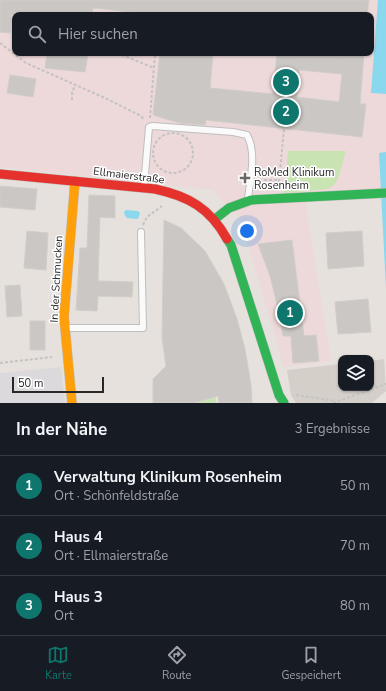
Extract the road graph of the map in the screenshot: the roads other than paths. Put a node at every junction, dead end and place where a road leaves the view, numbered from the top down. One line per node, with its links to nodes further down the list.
1 (0, 174): 2 (street, Ellmaierstraße)
2 (75, 181): 3 (street, Ellmaierstraße); 8 (street, In der Schmucken)
3 (144, 187): 5 (lane); 6 (street, Ellmaierstraße)
4 (386, 193): 5 (street)
5 (247, 202): 6 (street)
6 (215, 219): 9 (street, Ellmaierstraße)
7 (141, 232): 8 (lane)
8 (65, 328): 10 (street, In der Schmucken)
9 (281, 399)
10 (72, 403)

